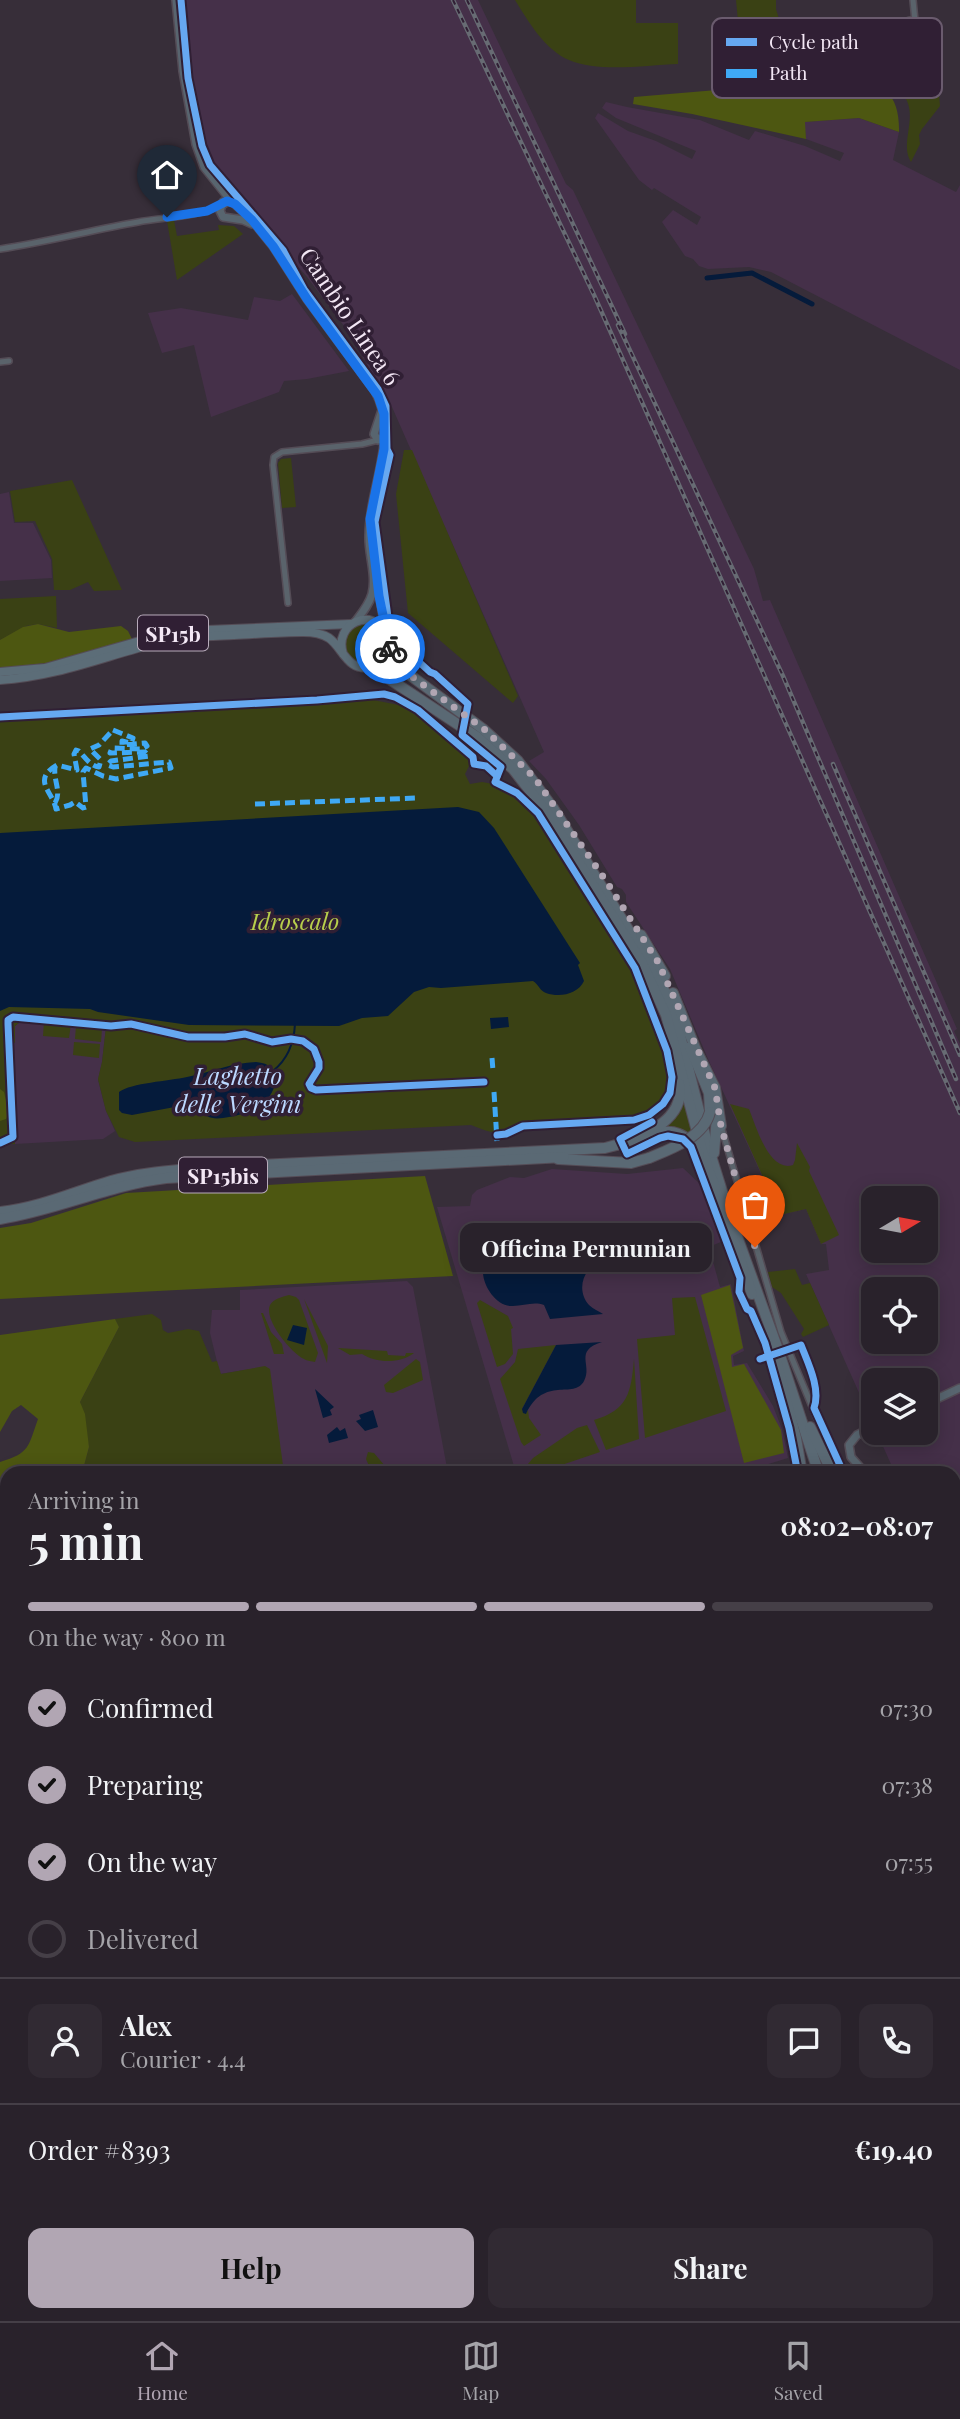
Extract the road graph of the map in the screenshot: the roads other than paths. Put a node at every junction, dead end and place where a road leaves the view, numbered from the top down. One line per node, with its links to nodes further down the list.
1 (176, 0): 4 (street)
2 (913, 0): 3 (street)
3 (915, 18)
4 (218, 185): 5 (street); 6 (street)
5 (235, 204): 6 (street); 9 (street); 10 (street)
6 (222, 205): 7 (street); 8 (street)
7 (201, 212): 8 (street); 11 (street)
8 (222, 216): 9 (street)
9 (231, 219): 10 (street)
10 (256, 226): 14 (street)
11 (0, 248)
12 (9, 361): 13 (street)
13 (0, 362)
14 (379, 436): 15 (street); 16 (street)
15 (370, 519): 17 (street); 18 (street)
16 (288, 603)
17 (353, 623): 18 (main road); 19 (main road); 21 (main road, SP15b)
18 (387, 639): 20 (main road); 23 (highway)
19 (343, 654): 20 (main road); 22 (main road, SP15b)
20 (371, 667): 24 (highway, SP15bis)
21 (0, 672)
22 (0, 680)
23 (517, 761): 25 (highway); 28 (highway)
24 (613, 918): 29 (highway, SP15bis); 31 (highway)
25 (714, 1109): 26 (highway); 27 (highway, SP15bis, bridge); 28 (highway)
26 (721, 1126): 40 (street)
27 (555, 1158): 30 (highway, SP15bis); 31 (highway, SP15bis)
28 (728, 1209): 32 (highway)
29 (0, 1212)
30 (0, 1219)
31 (745, 1276): 32 (highway)
32 (778, 1359): 36 (highway); 37 (highway); 38 (highway); 39 (highway)
33 (960, 1388): 34 (street)
34 (938, 1398)
35 (861, 1433): 41 (street)
36 (801, 1466)
37 (811, 1466)
38 (817, 1466)
39 (828, 1466)
40 (836, 1466)
41 (858, 1466)

